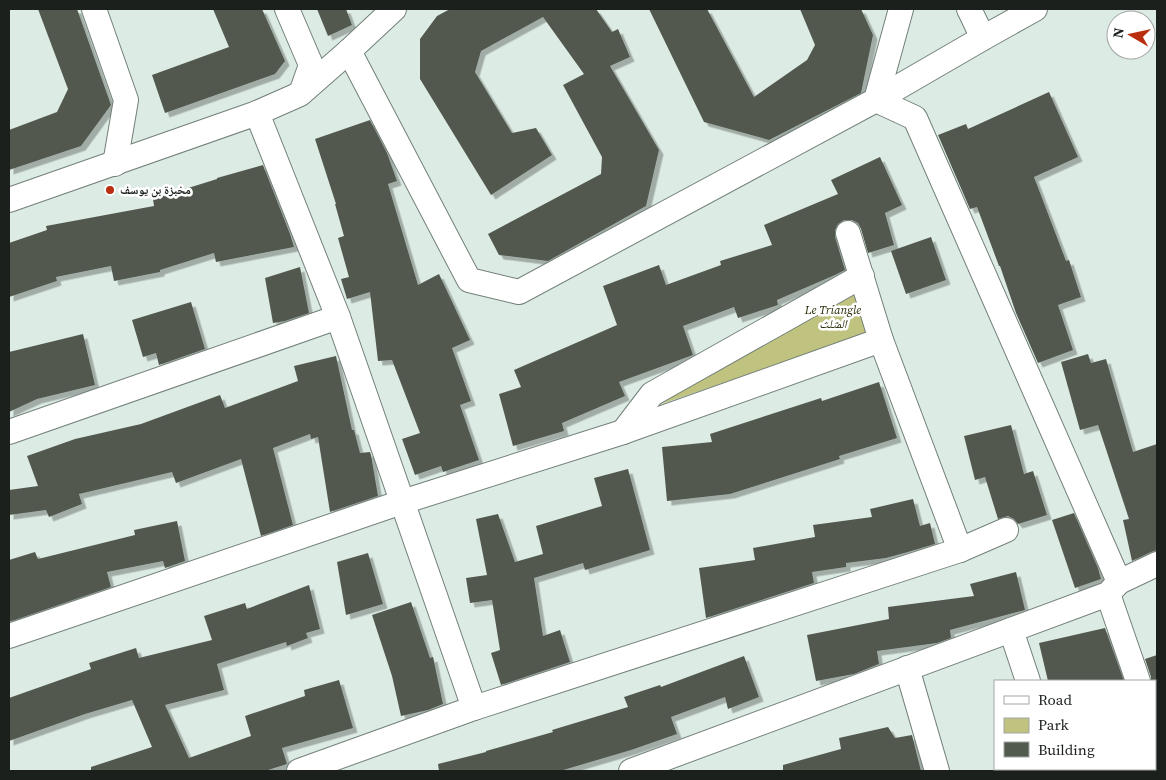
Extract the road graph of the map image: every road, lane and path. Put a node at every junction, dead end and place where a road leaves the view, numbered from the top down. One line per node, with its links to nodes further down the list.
1 (94, 9): 12 (street)
2 (287, 9): 9 (street)
3 (394, 9): 8 (street)
4 (901, 9): 10 (street)
5 (969, 9): 7 (street)
6 (1035, 9): 7 (street)
7 (983, 38): 10 (street)
8 (350, 52): 9 (street); 10 (street)
9 (300, 94): 11 (street)
10 (876, 100): 24 (street)
11 (257, 113): 12 (street); 16 (street)
12 (115, 164): 13 (street)
13 (9, 200)
14 (848, 233): 15 (street)
15 (862, 276): 17 (street); 19 (street)
16 (338, 317): 18 (street); 20 (street)
17 (881, 340): 19 (street); 22 (street)
18 (9, 432)
19 (623, 432): 20 (street)
20 (402, 502): 26 (street); 30 (street)
21 (1006, 530): 22 (street)
22 (960, 550): 30 (street)
23 (1157, 564): 24 (street)
24 (1114, 588): 25 (street); 29 (street)
25 (1011, 630): 27 (street); 28 (street)
26 (9, 636)
27 (907, 668): 31 (street); 34 (street)
28 (1028, 680)
29 (1138, 680)
30 (474, 708): 32 (street)
31 (682, 762): 33 (street)
32 (299, 771)
33 (631, 771)
34 (937, 771)

